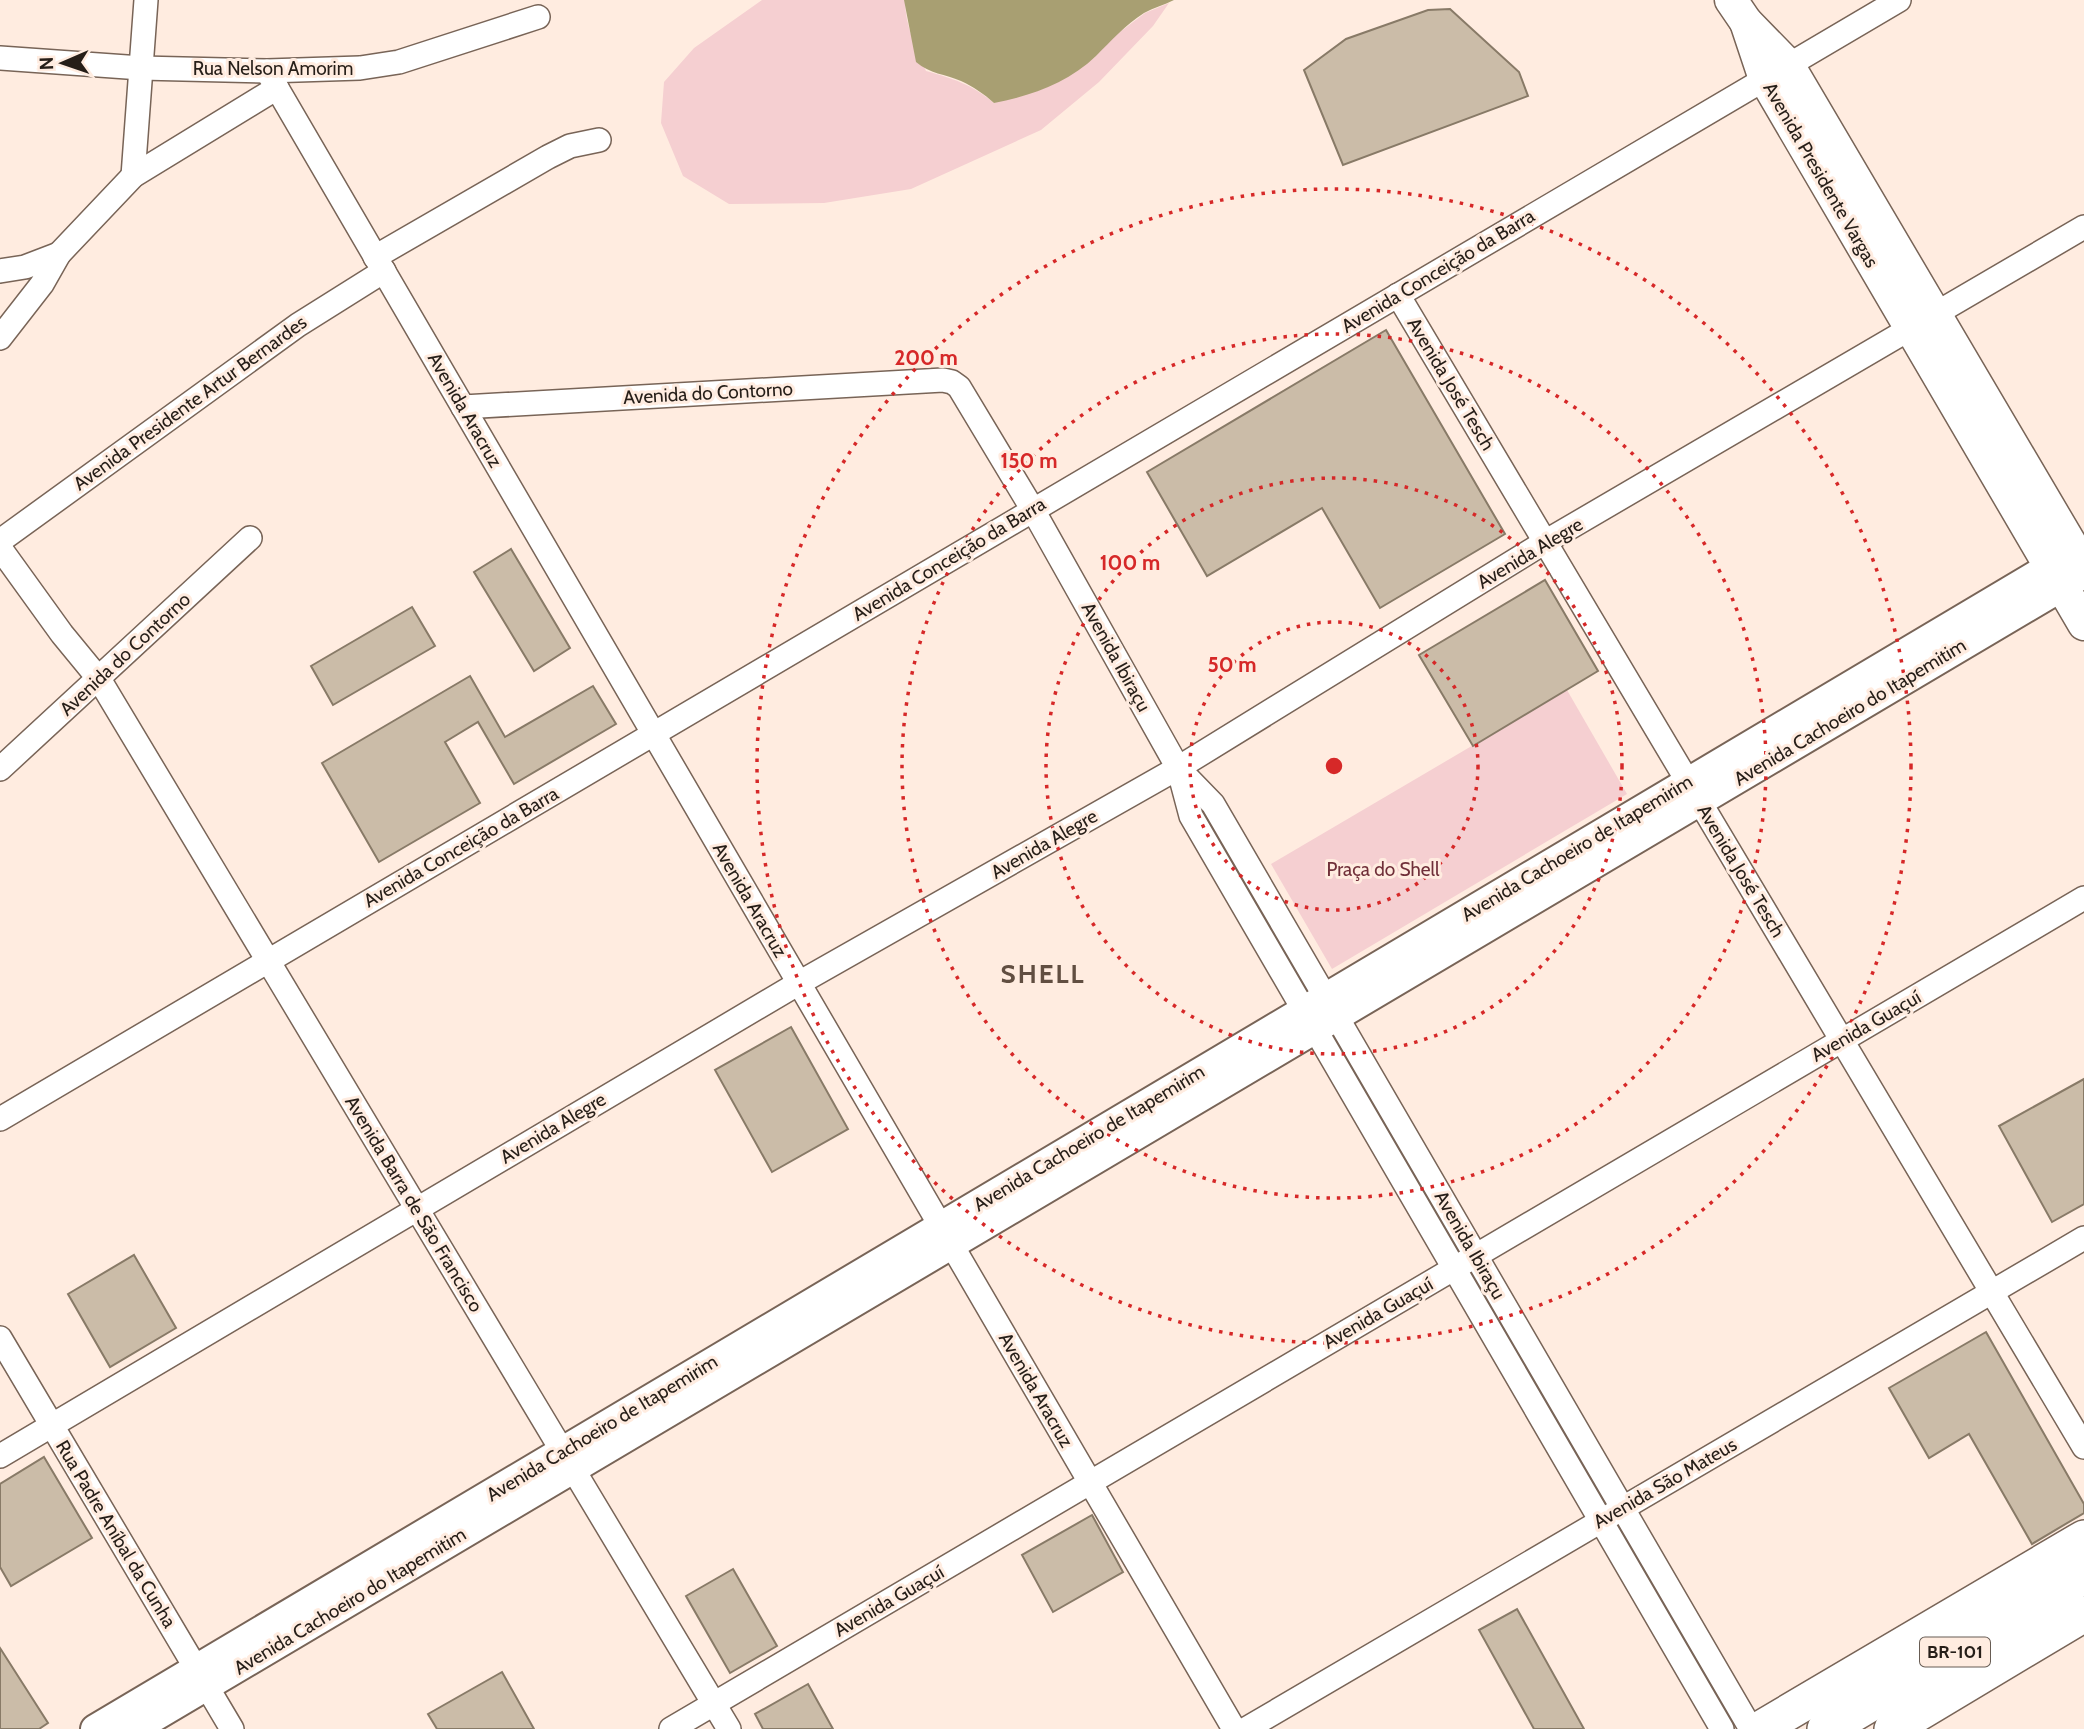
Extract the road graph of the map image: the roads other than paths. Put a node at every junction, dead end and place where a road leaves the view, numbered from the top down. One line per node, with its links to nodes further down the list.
1 (146, 0): 6 (street)
2 (1899, 0): 7 (street, Avenida Conceição da Barra)
3 (1739, 11): 7 (main road, Avenida Presidente Vargas)
4 (538, 17): 8 (street, Rua Nelson Amorim)
5 (0, 58): 6 (street, Rua Nelson Amorim)
6 (141, 68): 8 (street, Rua Nelson Amorim); 10 (street)
7 (1776, 72): 15 (street, Avenida Conceição da Barra); 16 (main road, Avenida Presidente Vargas)
8 (272, 79): 10 (street); 13 (street, Avenida Aracruz)
9 (599, 140): 13 (street, Avenida Presidente Artur Bernardes)
10 (133, 176): 12 (street)
11 (2084, 227): 16 (street, Avenida Alegre)
12 (59, 254): 14 (street); 17 (street)
13 (379, 264): 19 (street, Avenida Aracruz); 22 (street, Avenida Presidente Artur Bernardes)
14 (0, 271)
15 (1398, 295): 20 (street, Avenida Conceição da Barra); 23 (street, Avenida José Tesch)
16 (1923, 322): 23 (street, Avenida Alegre); 25 (main road, Avenida Presidente Vargas)
17 (0, 338)
18 (952, 382): 19 (street, Avenida do Contorno); 20 (street, Avenida Ibiraçu)
19 (463, 407): 28 (street, Avenida Aracruz)
20 (1033, 510): 28 (street, Avenida Conceição da Barra); 29 (street, Avenida Ibiraçu)
21 (250, 538): 27 (street, Avenida do Contorno)
22 (0, 541)
23 (1545, 542): 29 (street, Avenida Alegre); 31 (street, Avenida José Tesch)
24 (0, 548): 27 (street, Avenida Barra de São Francisco)
25 (2073, 565): 26 (main road, Avenida Presidente Vargas); 31 (street, Avenida Cachoeiro de Itapemirim)
26 (2084, 624)
27 (99, 679): 30 (street, Avenida do Contorno); 33 (street, Avenida Barra de São Francisco)
28 (653, 734): 33 (street, Avenida Conceição da Barra); 34 (street, Avenida Aracruz)
29 (1178, 768): 34 (street, Avenida Alegre); 35 (street, Avenida Ibiraçu)
30 (0, 769)
31 (1694, 792): 35 (street, Avenida Cachoeiro de Itapemirim); 36 (street, Avenida José Tesch)
32 (2084, 898): 36 (street, Avenida Guaçuí)
33 (267, 961): 37 (street, Avenida Conceição da Barra); 38 (street, Avenida Barra de São Francisco)
34 (799, 983): 38 (street, Avenida Alegre); 39 (street, Avenida Aracruz)
35 (1320, 1013): 39 (street, Avenida Cachoeiro de Itapemirim); 41 (street, Avenida Ibiraçu); 42 (street, Avenida Ibiraçu)
36 (1842, 1041): 41 (street, Avenida Guaçuí); 43 (street, Avenida José Tesch)
37 (0, 1119)
38 (416, 1208): 45 (street, Avenida Alegre); 48 (street, Avenida Barra de São Francisco)
39 (946, 1235): 48 (street, Avenida Cachoeiro de Itapemirim); 49 (street, Avenida Aracruz)
40 (2084, 1238): 43 (street, Avenida São Mateus)
41 (1476, 1256): 42 (street, Avenida Guaçuí); 50 (street, Avenida Ibiraçu)
42 (1454, 1269): 49 (street, Avenida Guaçuí); 51 (street, Avenida Ibiraçu)
43 (1992, 1292): 46 (street, Avenida José Tesch); 50 (street, Avenida São Mateus)
44 (0, 1338): 45 (street, Rua Padre Aníbal da Cunha)
45 (52, 1426): 47 (street, Avenida Alegre); 55 (street, Rua Padre Aníbal da Cunha)
46 (2084, 1447)
47 (0, 1456)
48 (567, 1460): 55 (street, Avenida Cachoeiro de Itapemirim); 56 (street, Avenida Barra de São Francisco)
49 (1090, 1483): 56 (street, Avenida Guaçuí); 62 (street, Avenida Aracruz)
50 (1623, 1508): 51 (street, Avenida São Mateus); 65 (street, Avenida Ibiraçu)
51 (1601, 1521): 63 (street, Avenida São Mateus); 64 (street, Avenida Ibiraçu)
52 (2084, 1538): 66 (main road)
53 (2084, 1575): 67 (highway, BR-101)
54 (2084, 1614): 68 (main road)
55 (202, 1677): 57 (street, Avenida Cachoeiro de Itapemirim); 58 (street); 59 (street, Rua Padre Aníbal da Cunha)
56 (714, 1704): 60 (street, Avenida Guaçuí); 61 (street, Avenida Barra de São Francisco)
57 (95, 1729)
58 (134, 1729)
59 (232, 1729)
60 (671, 1729)
61 (729, 1729)
62 (1234, 1729)
63 (1246, 1729)
64 (1721, 1729)
65 (1751, 1729)
66 (1760, 1729)
67 (1826, 1729)
68 (1892, 1729)

